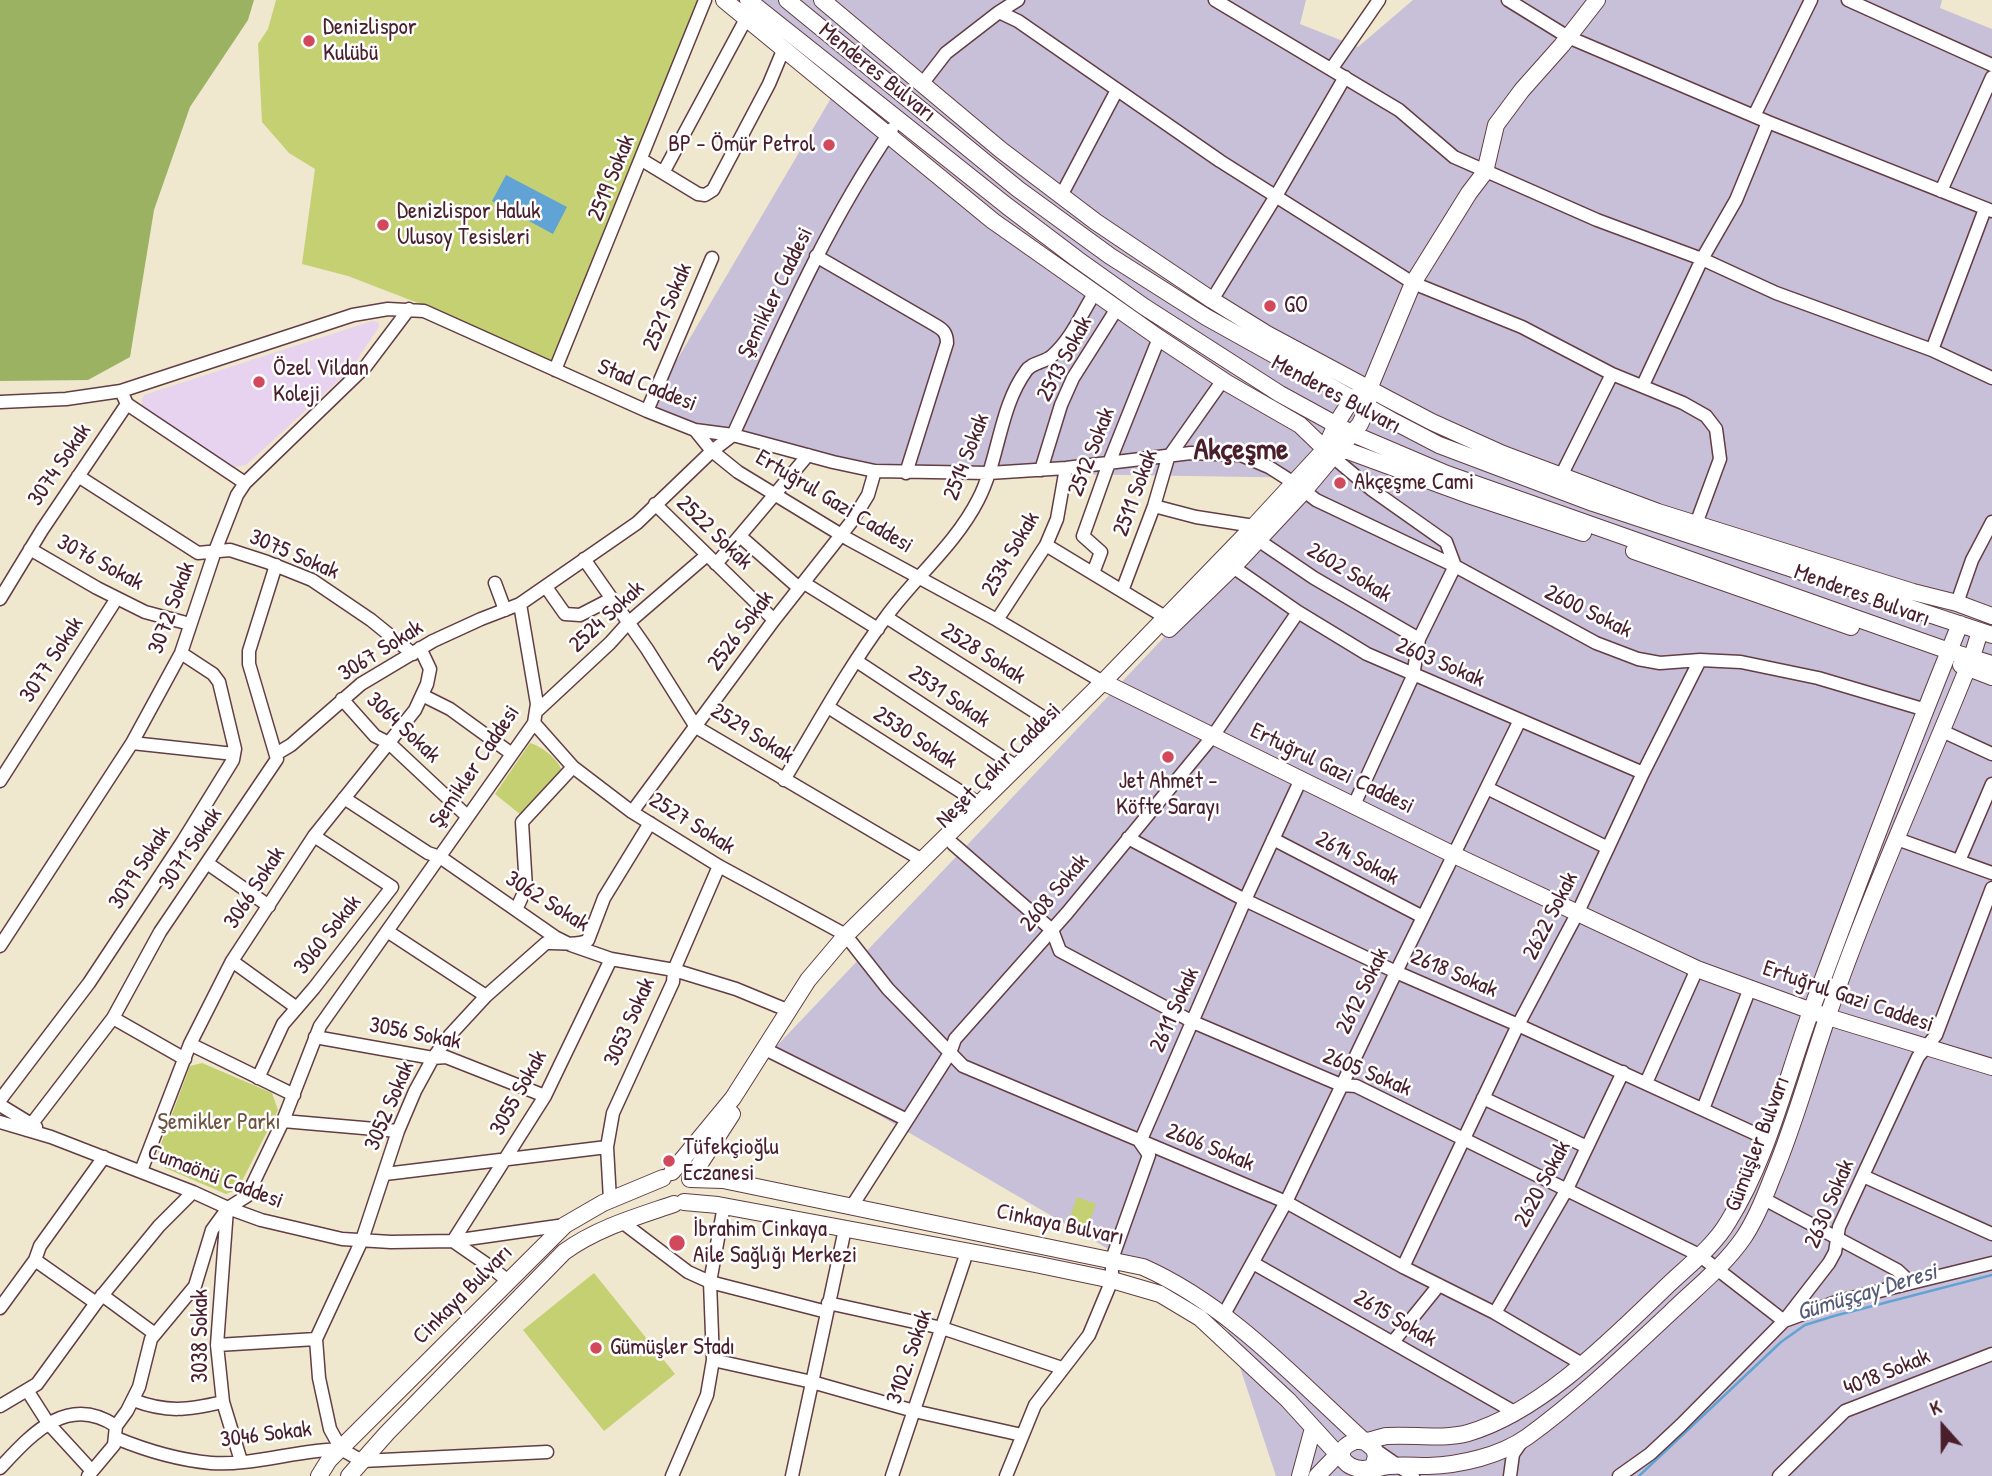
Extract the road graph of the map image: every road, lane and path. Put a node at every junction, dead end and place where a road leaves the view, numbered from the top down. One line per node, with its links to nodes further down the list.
1 (705, 0): 26 (street, 2519 Sokak)
2 (724, 0): 12 (main road)
3 (787, 0): 50 (main road, Menderes Bulvarı)
4 (822, 0): 20 (main road)
5 (1018, 0): 13 (street)
6 (1215, 0): 17 (street)
7 (1379, 0): 17 (street)
8 (1508, 0): 14 (street)
9 (1597, 0): 14 (main road)
10 (1811, 0): 22 (street)
11 (1849, 0): 16 (street)
12 (748, 8): 15 (main road); 23 (main road, Menderes Bulvarı); 28 (street)
13 (999, 12): 20 (street); 21 (street)
14 (1568, 37): 22 (street); 27 (main road)
15 (785, 48): 25 (main road); 28 (street)
16 (1992, 65)
17 (1332, 68): 18 (street)
18 (1345, 76): 27 (street); 31 (street)
19 (1992, 77): 29 (street)
20 (922, 85): 30 (main road)
21 (1117, 90): 30 (street); 31 (street)
22 (1754, 116): 24 (street)
23 (899, 120): 25 (street, Şemikler Caddesi); 55 (main road, Menderes Bulvarı)
24 (1768, 122): 29 (street); 35 (street)
25 (889, 135): 33 (street, Şemikler Caddesi); 37 (main road)
26 (642, 160): 28 (street); 43 (street, 2519 Sokak)
27 (1485, 172): 35 (street); 36 (main road)
28 (663, 173)
29 (1941, 191): 32 (street)
30 (1062, 194): 38 (main road)
31 (1276, 196): 36 (street); 38 (street)
32 (1989, 210): 42 (street)
33 (816, 256): 58 (street, Şemikler Caddesi); 67 (street)
34 (712, 258): 54 (street, 2521 Sokak)
35 (1702, 259): 42 (street); 47 (street)
36 (1413, 283): 44 (street); 48 (main road)
37 (1094, 294): 40 (main road); 68 (street, 2514 Sokak)
38 (1212, 300): 48 (main road)
39 (409, 309): 43 (street, Stad Caddesi); 49 (street, Stad Caddesi); 71 (street, 3072 Sokak)
40 (1116, 310): 41 (main road); 65 (street, 2513 Sokak)
41 (1159, 338): 46 (main road); 63 (street, 2512 Sokak)
42 (1932, 350): 45 (street)
43 (555, 370): 54 (street, Stad Caddesi)
44 (1612, 374): 47 (street); 70 (street)
45 (1992, 378)
46 (1223, 380): 60 (main road); 62 (street, 2511 Sokak)
47 (1643, 385): 77 (street)
48 (1369, 389): 50 (main road); 53 (main road); 70 (main road)
49 (121, 391): 51 (street, Stad Caddesi); 52 (street)
50 (1352, 399): 53 (main road, Menderes Bulvarı); 55 (main road, Neşet Çakır Caddesi)
51 (0, 402)
52 (127, 404): 69 (street, 3074 Sokak); 71 (street)
53 (1368, 407): 57 (main road, Neşet Çakır Caddesi); 109 (main road, Menderes Bulvarı)
54 (647, 411): 56 (street, Stad Caddesi)
55 (1336, 424): 57 (main road, Menderes Bulvarı); 60 (main road, Neşet Çakır Caddesi)
56 (695, 430): 58 (street, Stad Caddesi); 59 (street, Ertuğrul Gazi Caddesi)
57 (1353, 434): 60 (main road, Neşet Çakır Caddesi); 115 (main road, Menderes Bulvarı)
58 (733, 435): 59 (street, Şemikler Caddesi); 61 (street, Stad Caddesi)
59 (712, 451): 73 (street, Ertuğrul Gazi Caddesi); 74 (street, Şemikler Caddesi)
60 (1328, 453): 72 (main road, Neşet Çakır Caddesi); 87 (street); 115 (main road)
61 (808, 455): 66 (street, Stad Caddesi); 73 (street, 2524 Sokak)
62 (1168, 458): 63 (street, Stad Caddesi); 72 (street, Stad Caddesi); 75 (street, 2511 Sokak)
63 (1109, 463): 64 (street, Stad Caddesi); 89 (street, 2512 Sokak)
64 (1066, 468): 65 (street, Stad Caddesi); 81 (street, 2534 Sokak)
65 (1041, 470): 68 (street, Stad Caddesi)
66 (875, 471): 67 (street, Stad Caddesi); 79 (street, 2526 Sokak)
67 (906, 473): 68 (street, Stad Caddesi)
68 (989, 473): 90 (street, 2514 Sokak)
69 (78, 475): 82 (street, 3074 Sokak); 83 (street, 3075 Sokak)
70 (1561, 476): 77 (main road)
71 (245, 483): 83 (street, 3072 Sokak)
72 (1299, 487): 78 (main road, Neşet Çakır Caddesi); 87 (street, 2600 Sokak)
73 (776, 495): 79 (street, Ertuğrul Gazi Caddesi); 80 (street, 2524 Sokak)
74 (655, 504): 84 (street, Şemikler Caddesi); 85 (street, 2522 Sokak)
75 (1154, 506): 78 (street); 94 (street, 2511 Sokak)
76 (1992, 522): 98 (street)
77 (1696, 524): 98 (main road)
78 (1256, 533): 88 (main road, Neşet Çakır Caddesi); 104 (main road, Neşet Çakır Caddesi); 112 (street, 2602 Sokak)
79 (841, 535): 90 (street, Ertuğrul Gazi Caddesi); 92 (street, 2526 Sokak)
80 (741, 537): 85 (street, 2524 Sokak); 92 (street)
81 (1046, 545): 89 (street); 106 (street, 2534 Sokak)
82 (30, 549): 95 (street, 3076 Sokak); 96 (street, 3074 Sokak)
83 (215, 551): 86 (street, 3075 Sokak); 108 (street, 3072 Sokak)
84 (584, 559): 93 (street, Şemikler Caddesi); 97 (street, 2529 Sokak)
85 (712, 560): 105 (street, 2522 Sokak); 107 (street, 2524 Sokak)
86 (276, 565): 113 (street, 3075 Sokak); 137 (street)
87 (1455, 566): 112 (street); 116 (street, 2600 Sokak)
88 (1233, 567): 101 (street, 2603 Sokak); 122 (main road, Neşet Çakır Caddesi)
89 (1093, 573): 94 (street)
90 (918, 578): 103 (street, 2514 Sokak); 106 (street, Ertuğrul Gazi Caddesi)
91 (495, 583): 100 (street)
92 (801, 586): 105 (street, 2526 Sokak); 110 (street)
93 (546, 587): 97 (street); 99 (street, Şemikler Caddesi)
94 (1122, 590): 104 (street)
95 (117, 598): 108 (street, 3076 Sokak); 144 (street, 3077 Sokak)
96 (0, 599)
97 (611, 599): 107 (street, 2529 Sokak)
98 (1957, 603): 102 (main road)
99 (520, 604): 100 (street, 3067 Sokak); 126 (street, Şemikler Caddesi)
100 (505, 610): 113 (street, 3067 Sokak)
101 (1298, 612): 120 (street, 2603 Sokak); 133 (street, 2608 Sokak)
102 (1992, 616)
103 (886, 617): 110 (street, 2514 Sokak); 130 (street, 2528 Sokak)
104 (1165, 617): 122 (main road, Neşet Çakır Caddesi)
105 (774, 620): 131 (street, 2526 Sokak)
106 (997, 620): 122 (street, Ertuğrul Gazi Caddesi)
107 (628, 623): 126 (street, 2524 Sokak); 131 (street, 2529 Sokak)
108 (190, 624): 114 (street, 3072 Sokak)
109 (1960, 624): 111 (main road, Menderes Bulvarı); 115 (main road, Gümüşler Bulvarı)
110 (878, 629): 117 (street, 2514 Sokak)
111 (1986, 633): 118 (main road, Gümüşler Bulvarı)
112 (1419, 639): 120 (street)
113 (417, 651): 123 (street, 3066 Sokak); 124 (street, 3067 Sokak)
114 (181, 653): 134 (street, 3072 Sokak); 136 (street)
115 (1947, 655): 118 (main road, Menderes Bulvarı); 127 (main road, Gümüşler Bulvarı)
116 (1700, 660): 127 (street, 2600 Sokak); 142 (street, 2622 Sokak)
117 (858, 662): 125 (street, 2514 Sokak); 141 (street, 2531 Sokak)
118 (1970, 662): 119 (main road, Menderes Bulvarı); 121 (main road); 132 (main road, Gümüşler Bulvarı)
119 (1992, 664)
120 (1413, 676): 128 (street, 2603 Sokak); 150 (street)
121 (1992, 677)
122 (1107, 684): 130 (main road, Neşet Çakır Caddesi); 133 (main road, Ertuğrul Gazi Caddesi); 158 (main road, Neşet Çakır Caddesi)
123 (422, 695): 135 (street, 3066 Sokak); 138 (street)
124 (342, 699): 135 (street, 3064 Sokak); 137 (street, 3067 Sokak)
125 (828, 707): 145 (street, 2514 Sokak); 149 (street, 2530 Sokak)
126 (538, 710): 129 (street, Şemikler Caddesi)
127 (1926, 710): 187 (main road, Gümüşler Bulvarı)
128 (1520, 720): 142 (street, 2603 Sokak); 147 (street, 2612 Sokak)
129 (534, 723): 138 (street, Şemikler Caddesi); 140 (street, 2527 Sokak)
130 (1057, 726): 141 (main road, Neşet Çakır Caddesi)
131 (696, 727): 145 (street, 2529 Sokak); 151 (street, 2526 Sokak)
132 (1942, 732): 139 (street); 157 (main road, Gümüşler Bulvarı)
133 (1213, 736): 143 (main road, Ertuğrul Gazi Caddesi); 155 (street, 2608 Sokak)
134 (132, 743): 136 (street); 177 (street, 3072 Sokak)
135 (389, 743): 148 (street, 3066 Sokak); 152 (street, 3064 Sokak)
136 (234, 754): 207 (street, 3079 Sokak)
137 (276, 754): 164 (street, 3071 Sokak)
138 (512, 754): 152 (street, Şemikler Caddesi)
139 (1992, 754)
140 (573, 767): 151 (street, 2527 Sokak); 170 (street)
141 (1017, 767): 149 (main road, Neşet Çakır Caddesi)
142 (1643, 774): 159 (street, 2622 Sokak)
143 (1301, 779): 150 (main road, Ertuğrul Gazi Caddesi); 156 (street, 2611 Sokak)
144 (0, 780)
145 (784, 780): 162 (street, 2529 Sokak)
146 (1992, 784): 163 (street)
147 (1487, 788): 159 (street); 160 (street, 2612 Sokak)
148 (344, 798): 154 (street, 3066 Sokak); 161 (street, 3062 Sokak)
149 (980, 804): 162 (main road, Neşet Çakır Caddesi)
150 (1354, 805): 160 (main road, Ertuğrul Gazi Caddesi)
151 (632, 812): 153 (street, 2527 Sokak)
152 (467, 816): 161 (street, Şemikler Caddesi)
153 (650, 823): 165 (street, 2527 Sokak); 176 (street, 3052 Sokak)
154 (314, 836): 169 (street, 3066 Sokak); 185 (street, 3060 Sokak)
155 (1128, 838): 168 (street, 2618 Sokak); 173 (street, 2608 Sokak)
156 (1273, 839): 168 (street, 2611 Sokak); 172 (street, 2614 Sokak)
157 (1897, 839): 163 (street); 188 (main road, Gümüşler Bulvarı)
158 (953, 844): 173 (street, 2605 Sokak); 175 (main road, Neşet Çakır Caddesi)
159 (1608, 848): 171 (street, 2622 Sokak)
160 (1454, 855): 171 (main road, Ertuğrul Gazi Caddesi); 172 (street, 2612 Sokak)
161 (440, 857): 170 (street, 3062 Sokak); 174 (street, Şemikler Caddesi)
162 (922, 860): 175 (main road, Neşet Çakır Caddesi)
163 (1959, 861): 166 (street)
164 (207, 863): 169 (street); 189 (street, 3071 Sokak)
165 (719, 866): 175 (street, 2527 Sokak); 181 (street, 3053 Sokak)
166 (1992, 873)
167 (1992, 888): 194 (street, 2630 Sokak)
168 (1245, 900): 182 (street, 2618 Sokak); 190 (street, 2611 Sokak)
169 (269, 906): 179 (street, 3066 Sokak)
170 (516, 910): 176 (street, 3062 Sokak)
171 (1577, 914): 180 (main road, Ertuğrul Gazi Caddesi); 191 (street, 2622 Sokak)
172 (1423, 917): 182 (street, 2612 Sokak)
173 (1052, 930): 190 (street, 2605 Sokak); 196 (street, 2608 Sokak)
174 (387, 931): 184 (street); 192 (street, Şemikler Caddesi)
175 (848, 938): 186 (main road, Neşet Çakır Caddesi); 195 (main road, Neşet Çakır Caddesi); 196 (street, 2606 Sokak)
176 (564, 942): 178 (street, 3062 Sokak); 184 (street, 3052 Sokak)
177 (0, 946)
178 (611, 959): 181 (street, 3062 Sokak); 205 (street, 3055 Sokak)
179 (232, 961): 185 (street); 193 (street, 3066 Sokak)
180 (1697, 969): 183 (main road, Ertuğrul Gazi Caddesi); 202 (street)
181 (674, 970): 186 (street, 3062 Sokak); 218 (street, 3053 Sokak)
182 (1396, 972): 191 (street, 2618 Sokak); 203 (street, 2612 Sokak)
183 (1750, 988): 187 (main road, Ertuğrul Gazi Caddesi); 209 (street)
184 (486, 996): 197 (street, 3052 Sokak)
185 (297, 1008): 201 (street, 3060 Sokak)
186 (787, 1010): 224 (main road, Neşet Çakır Caddesi)
187 (1811, 1010): 188 (main road, Ertuğrul Gazi Caddesi); 216 (main road, Gümüşler Bulvarı)
188 (1828, 1017): 194 (main road, Ertuğrul Gazi Caddesi); 229 (main road, Gümüşler Bulvarı)
189 (113, 1018): 198 (street); 213 (street, 3071 Sokak)
190 (1193, 1022): 203 (street, 2605 Sokak); 217 (street, 2611 Sokak)
191 (1518, 1025): 200 (street, 2618 Sokak); 206 (street, 2622 Sokak)
192 (315, 1037): 197 (street, 3056 Sokak); 204 (street, Şemikler Caddesi)
193 (191, 1044): 198 (street, 3066 Sokak); 201 (street)
194 (1927, 1048): 199 (main road, Ertuğrul Gazi Caddesi); 225 (street, 2630 Sokak)
195 (771, 1052): 210 (street); 226 (main road, Neşet Çakır Caddesi)
196 (950, 1053): 210 (street, 2608 Sokak); 217 (street, 2606 Sokak)
197 (433, 1058): 205 (street, 3056 Sokak); 214 (street, 3052 Sokak)
198 (185, 1059): 222 (street, 3066 Sokak)
199 (1992, 1067)
200 (1623, 1072): 202 (street, 2618 Sokak); 219 (street, 2620 Sokak)
201 (258, 1078): 204 (street)
202 (1646, 1083): 209 (street, 2618 Sokak)
203 (1341, 1085): 215 (street, 2605 Sokak); 231 (street, 2612 Sokak)
204 (294, 1095): 211 (street, Şemikler Caddesi)
205 (545, 1096): 221 (street, 3055 Sokak)
206 (1483, 1098): 215 (street, 2622 Sokak); 219 (street)
207 (0, 1100)
208 (0, 1105): 213 (street, Cumaönü Caddesi)
209 (1703, 1110): 216 (street, 2618 Sokak)
210 (907, 1119): 234 (street, 2608 Sokak)
211 (283, 1121): 214 (street); 235 (street, Şemikler Caddesi)
212 (0, 1122): 213 (street, Cumaönü Caddesi)
213 (29, 1127): 220 (street, Cumaönü Caddesi)
214 (398, 1130): 223 (street, 3052 Sokak)
215 (1463, 1138): 227 (street, 2605 Sokak); 249 (street, 2622 Sokak)
216 (1767, 1139): 244 (main road, Gümüşler Bulvarı)
217 (1140, 1142): 231 (street, 2606 Sokak); 245 (street, 2611 Sokak)
218 (607, 1147): 221 (street); 230 (street, 3053 Sokak)
219 (1587, 1147): 227 (street, 2620 Sokak)
220 (104, 1157): 222 (street, Cumaönü Caddesi); 246 (street)
221 (506, 1159): 223 (street); 242 (street, 3055 Sokak)
222 (141, 1171): 228 (street, Cumaönü Caddesi)
223 (385, 1174): 241 (street, 3052 Sokak)
224 (668, 1175): 226 (main road); 230 (main road, Cinkaya Bulvarı); 232 (main road)
225 (1863, 1176): 239 (street); 240 (street, 2630 Sokak)
226 (690, 1179): 232 (main road); 234 (main road, Cinkaya Bulvarı)
227 (1567, 1189): 244 (street, 2605 Sokak); 259 (street, 2620 Sokak)
228 (194, 1192): 235 (street, Cumaönü Caddesi); 256 (street)
229 (1764, 1199): 240 (street); 250 (main road, Gümüşler Bulvarı)
230 (610, 1200): 237 (main road, Cinkaya Bulvarı)
231 (1286, 1202): 247 (street, 2612 Sokak); 249 (street, 2606 Sokak)
232 (679, 1203): 233 (main road, Cinkaya Bulvarı); 236 (main road, Cinkaya Bulvarı)
233 (724, 1206): 238 (main road, Cinkaya Bulvarı); 253 (street)
234 (852, 1206): 245 (main road, Cinkaya Bulvarı)
235 (228, 1208): 241 (street, Cumaönü Caddesi); 263 (street, Şemikler Caddesi); 266 (street, 3038 Sokak)
236 (622, 1222): 253 (street); 287 (main road, Cinkaya Bulvarı)
237 (565, 1224): 242 (street, Cumaönü Caddesi); 252 (main road, Cinkaya Bulvarı)
238 (845, 1229): 243 (main road, Cinkaya Bulvarı); 257 (street)
239 (1992, 1234)
240 (1838, 1239): 254 (street); 261 (street, 2630 Sokak)
241 (362, 1240): 242 (street, Cumaönü Caddesi); 264 (street, 3052 Sokak)
242 (453, 1241): 252 (street)
243 (967, 1252): 251 (main road, Cinkaya Bulvarı); 262 (street, 3102. Sokak)
244 (1699, 1255): 250 (street, 2605 Sokak); 269 (main road, Gümüşler Bulvarı)
245 (1112, 1259): 251 (street); 260 (main road, Cinkaya Bulvarı)
246 (35, 1260): 256 (street); 258 (street)
247 (1253, 1263): 260 (street, 2612 Sokak); 265 (street, 2615 Sokak)
248 (1992, 1263): 254 (street)
249 (1403, 1267): 255 (street, 2606 Sokak)
250 (1717, 1268): 261 (street, 2605 Sokak); 282 (main road, Gümüşler Bulvarı)
251 (1112, 1280): 270 (street); 279 (main road, Cinkaya Bulvarı)
252 (508, 1281): 283 (main road, Cinkaya Bulvarı)
253 (710, 1282): 257 (street); 268 (street)
254 (1911, 1283): 261 (street)
255 (1439, 1285): 259 (street, 2606 Sokak); 265 (street)
256 (99, 1299): 263 (street); 272 (street)
257 (827, 1307): 262 (street); 271 (street)
258 (0, 1308)
259 (1495, 1313): 269 (street, 2606 Sokak)
260 (1223, 1316): 284 (main road, Cinkaya Bulvarı)
261 (1784, 1321): 302 (street, 2630 Sokak)
262 (942, 1328): 270 (street); 276 (street, 3102. Sokak)
263 (155, 1334): 273 (street, Şemikler Caddesi)
264 (316, 1339): 266 (street); 283 (street, 3052 Sokak)
265 (1393, 1342): 277 (street, 2615 Sokak)
266 (217, 1345): 274 (street, 3038 Sokak)
267 (1992, 1354): 303 (street, 4018 Sokak)
268 (713, 1360): 271 (street); 294 (street)
269 (1582, 1364): 277 (main road, Gümüşler Bulvarı)
270 (1062, 1368): 281 (street)
271 (811, 1382): 276 (street); 295 (street)
272 (27, 1390): 275 (street); 278 (street)
273 (133, 1400): 274 (street); 280 (street, Şemikler Caddesi)
274 (223, 1402): 286 (street, 3038 Sokak)
275 (0, 1406)
276 (914, 1411): 281 (street); 296 (street, 3102. Sokak)
277 (1516, 1413): 284 (main road, Gümüşler Bulvarı)
278 (48, 1423): 280 (street, 3046 Sokak); 289 (street); 290 (street)
279 (1313, 1428): 284 (main road, Cinkaya Bulvarı); 298 (main road)
280 (116, 1432): 286 (street, 3046 Sokak); 290 (street, Şemikler Caddesi)
281 (1023, 1436): 297 (street)
282 (1523, 1439): 288 (main road, Gümüşler Bulvarı); 301 (street)
283 (341, 1449): 286 (street, 3046 Sokak); 287 (street); 292 (main road, Cinkaya Bulvarı)
284 (1353, 1449): 288 (street); 291 (main road); 291 (main road); 299 (main road)
285 (547, 1452): 287 (street)
286 (241, 1461)
287 (362, 1461): 293 (main road, Cinkaya Bulvarı)
288 (1396, 1465): 291 (main road, Gümüşler Bulvarı); 300 (street)
289 (0, 1468)
290 (90, 1473)
291 (1360, 1474)
292 (319, 1476)
293 (349, 1476)
294 (672, 1476)
295 (792, 1476)
296 (892, 1476)
297 (1006, 1476)
298 (1300, 1476)
299 (1317, 1476)
300 (1413, 1476)
301 (1510, 1476)
302 (1619, 1476)
303 (1779, 1476)

